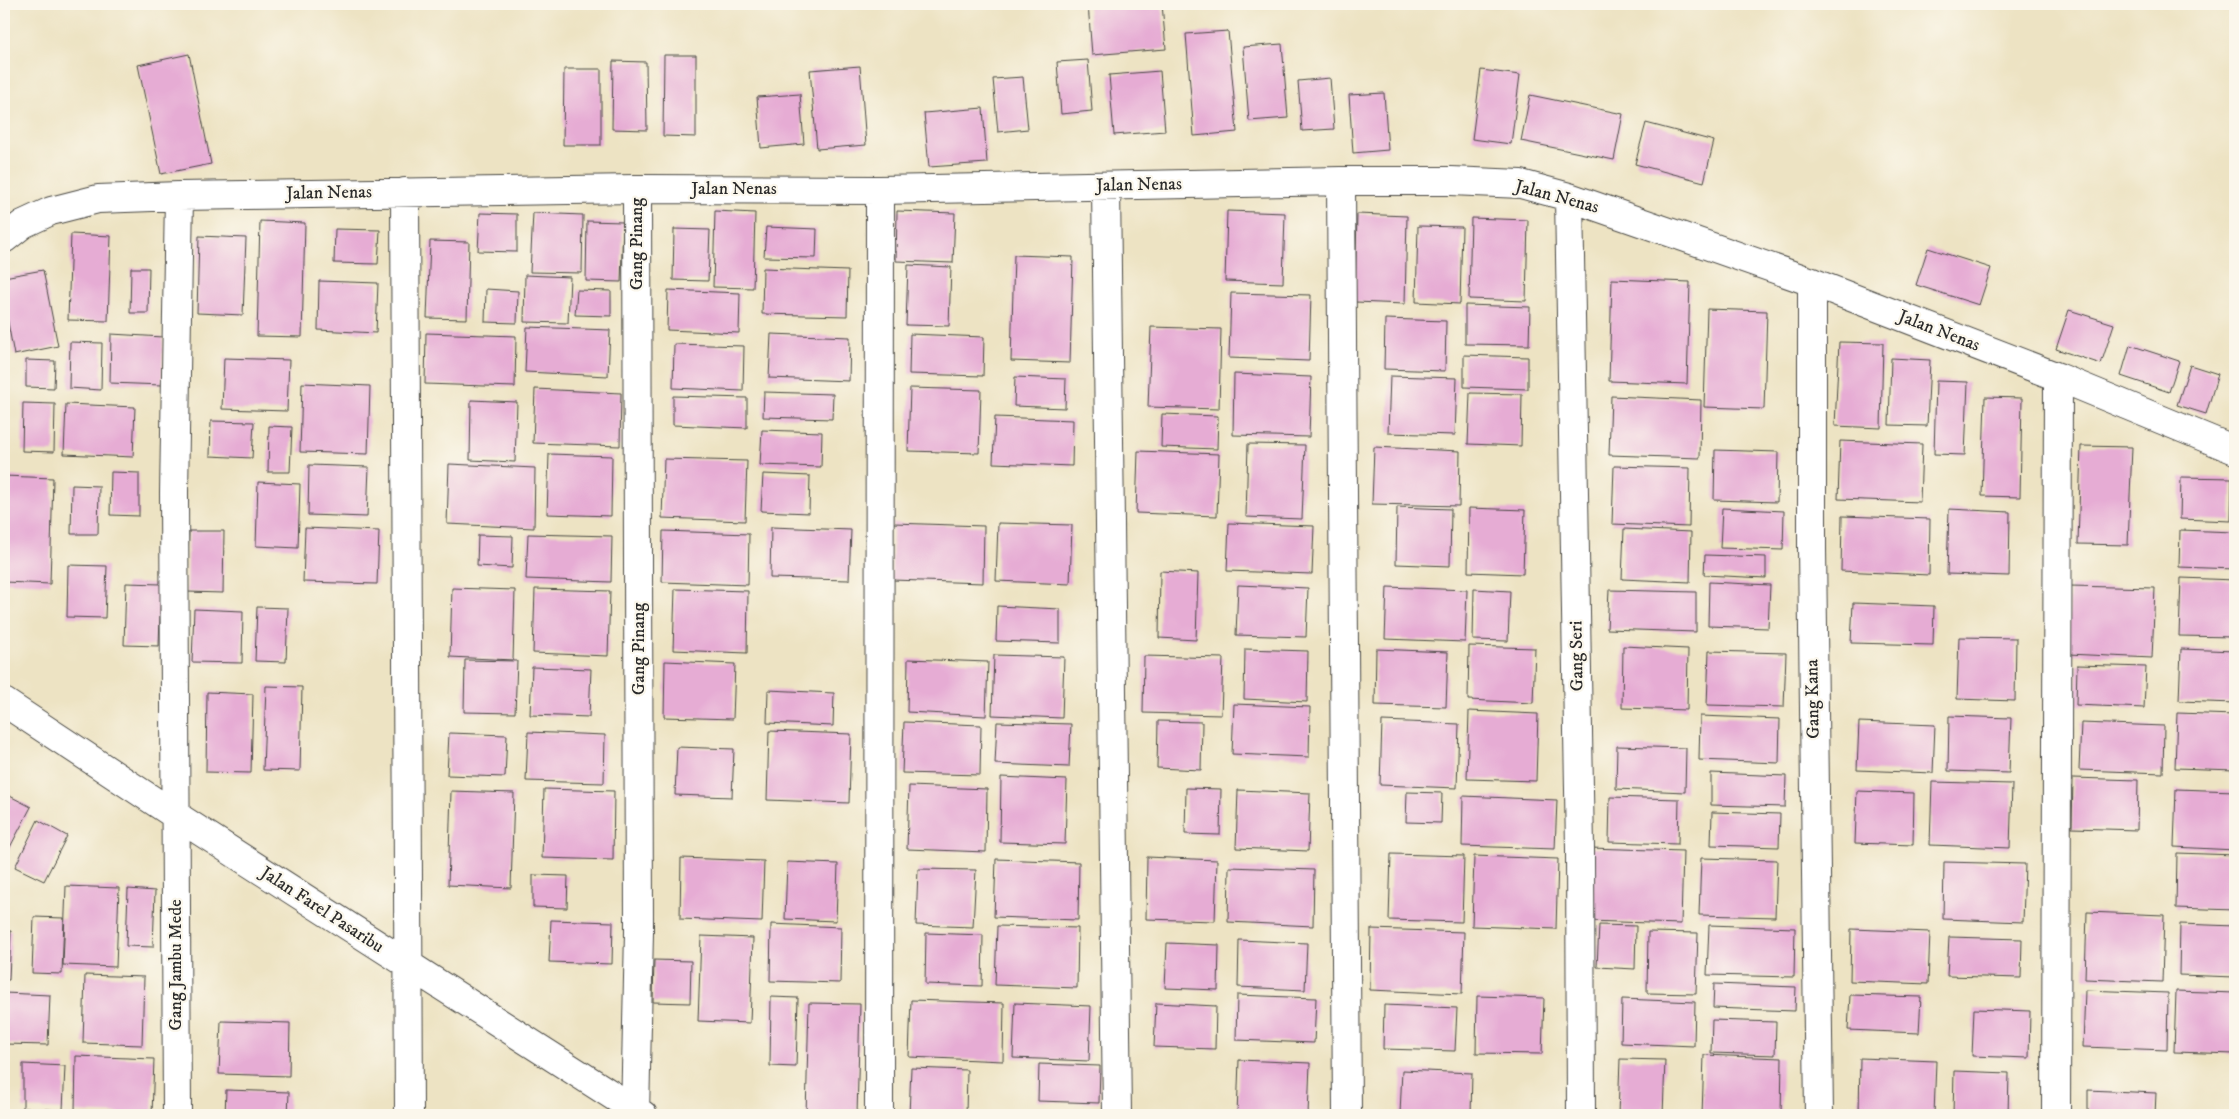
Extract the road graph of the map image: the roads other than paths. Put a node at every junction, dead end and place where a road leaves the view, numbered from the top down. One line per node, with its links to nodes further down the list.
1 (1341, 181): 2 (street, Jalan Nenas); 7 (street, Jalan Nenas); 20 (street)
2 (1106, 186): 4 (street, Jalan Nenas); 19 (street)
3 (637, 188): 4 (street, Jalan Nenas); 5 (street, Jalan Nenas); 15 (street, Gang Pinang)
4 (880, 190): 18 (street)
5 (406, 192): 6 (street, Jalan Nenas); 14 (street)
6 (178, 196): 8 (street, Jalan Nenas); 13 (street, Gang Jambu Mede)
7 (1569, 197): 9 (street, Jalan Nenas); 21 (street, Gang Seri)
8 (4, 239)
9 (1812, 282): 10 (street, Jalan Nenas); 22 (street, Gang Kana)
10 (2058, 377): 11 (street, Jalan Nenas); 23 (street)
11 (2235, 450)
12 (4, 702): 13 (street, Jalan Farel Pasaribu)
13 (175, 815): 14 (street, Jalan Farel Pasaribu); 16 (street, Gang Jambu Mede)
14 (407, 965): 15 (street, Jalan Farel Pasaribu); 17 (street)
15 (638, 1114)
16 (177, 1115)
17 (409, 1115)
18 (879, 1115)
19 (1116, 1115)
20 (1346, 1115)
21 (1581, 1115)
22 (1819, 1115)
23 (2056, 1115)

